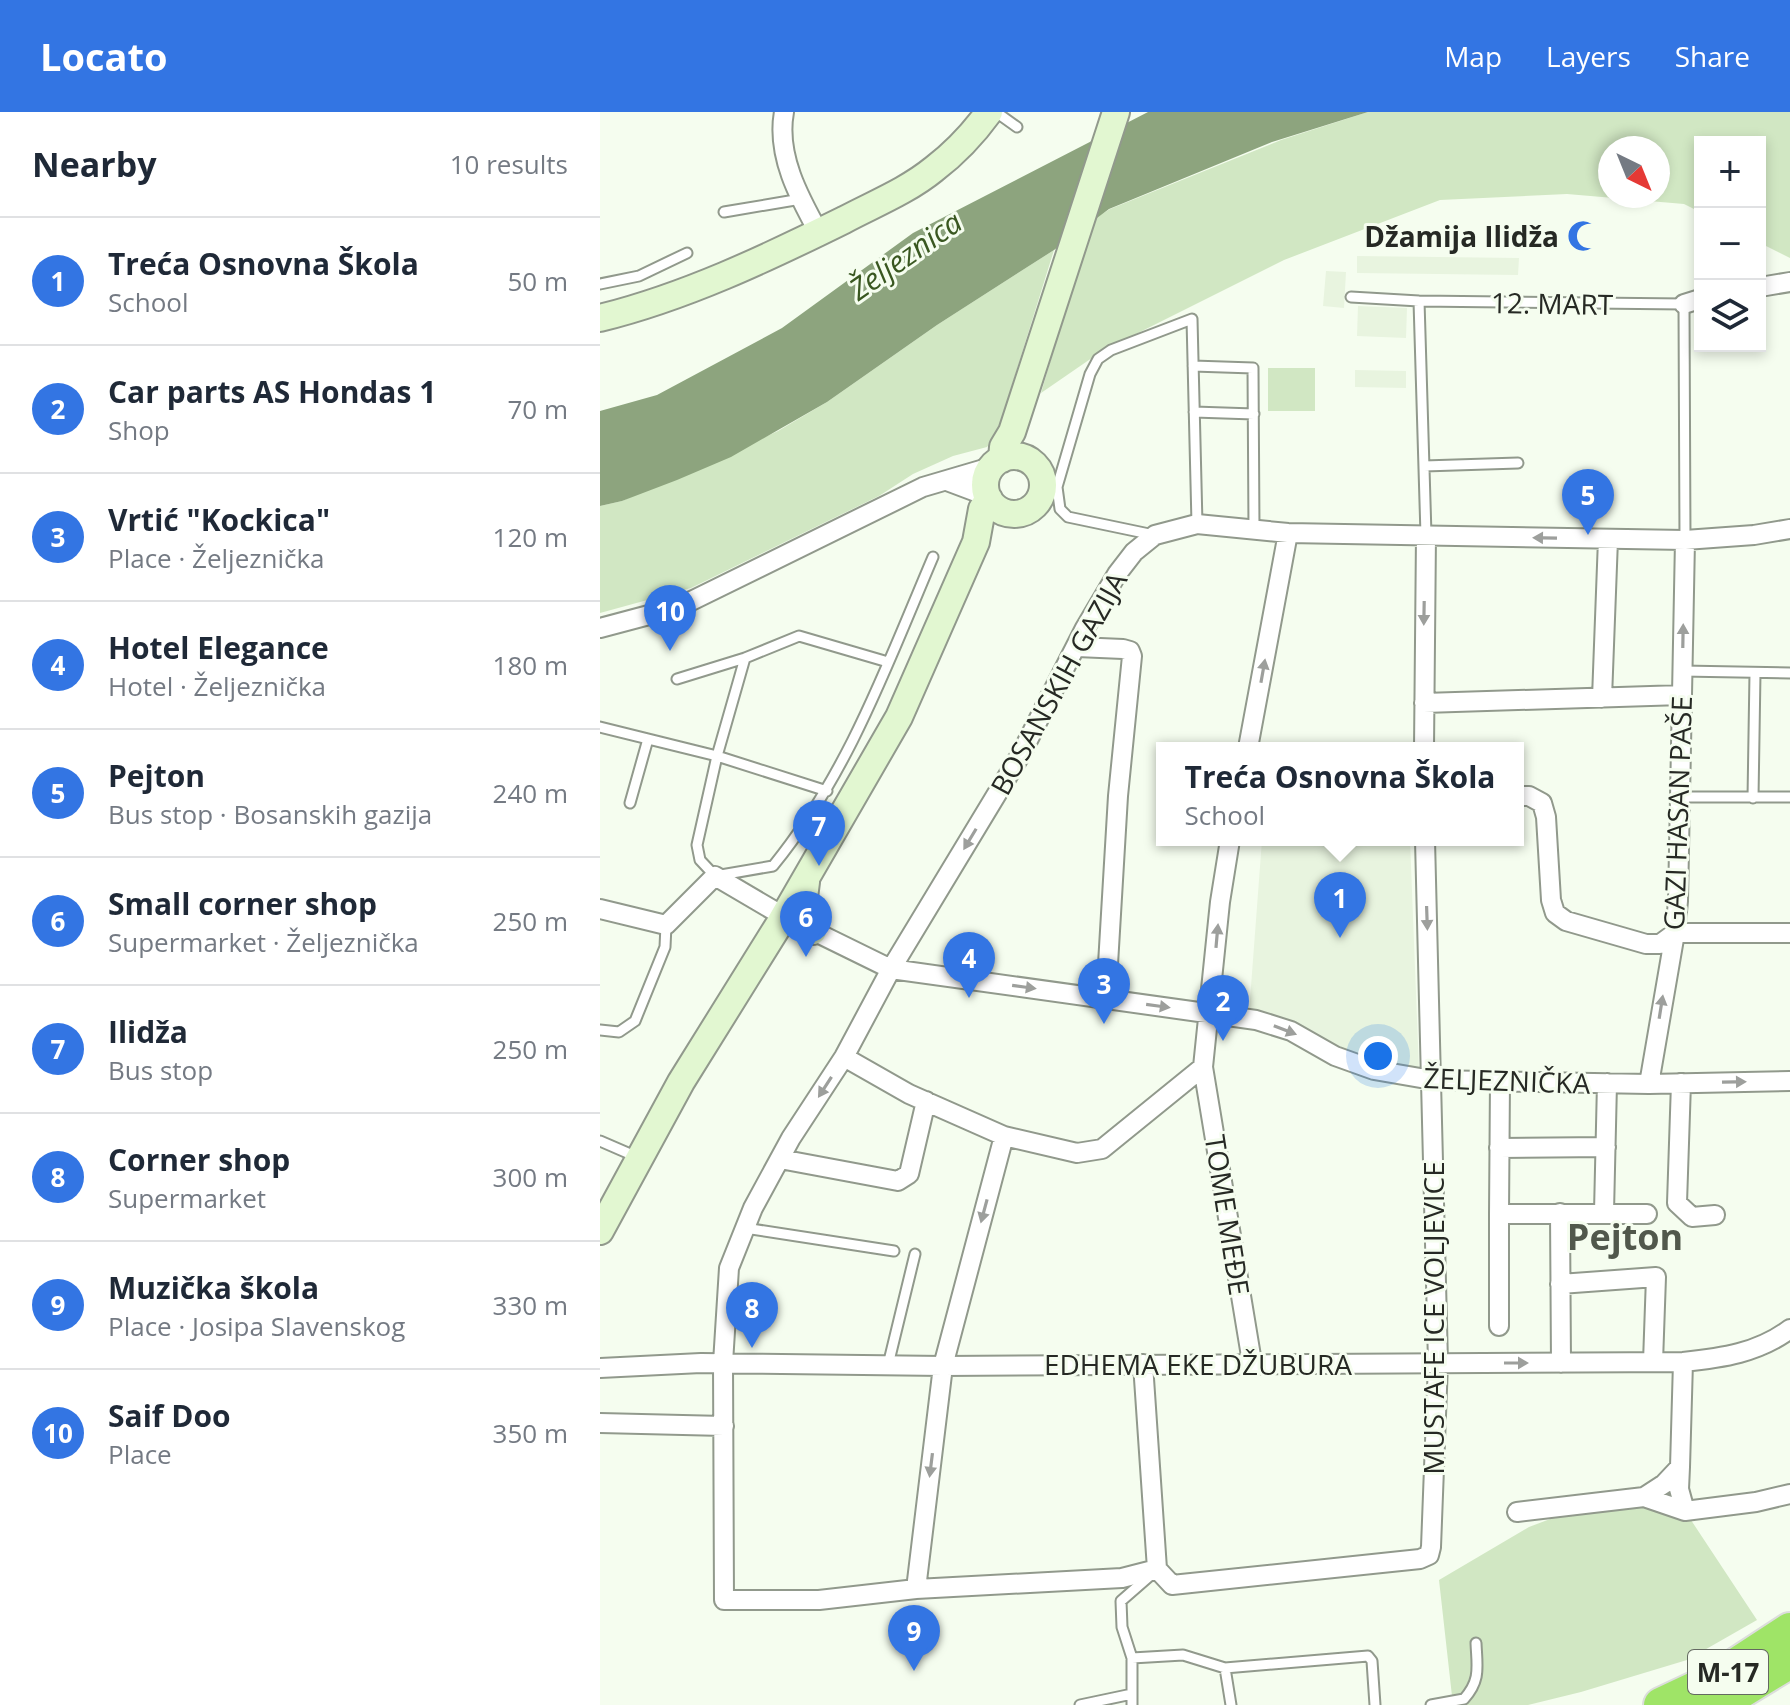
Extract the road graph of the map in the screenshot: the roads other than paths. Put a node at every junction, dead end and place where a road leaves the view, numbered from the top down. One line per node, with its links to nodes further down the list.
1 (784, 112): 6 (street)
2 (989, 112): 8 (main road)
3 (996, 112): 5 (lane)
4 (1116, 112): 20 (main road)
5 (1017, 127)
6 (801, 199): 7 (lane); 8 (street)
7 (724, 212)
8 (819, 233): 16 (main road)
9 (687, 253): 11 (lane)
10 (1790, 282): 12 (street)
11 (600, 284)
12 (1766, 286)
13 (1351, 297): 14 (lane, 12. MART)
14 (1419, 301): 15 (lane, 12. MART); 24 (lane)
15 (1692, 302): 35 (lane, 12. MART)
16 (600, 318)
17 (1193, 366): 18 (lane); 19 (lane); 32 (lane)
18 (1194, 412): 19 (lane); 28 (lane)
19 (1254, 414): 29 (lane)
20 (1013, 429): 21 (main road); 23 (main road)
21 (996, 463): 23 (main road); 25 (street); 26 (main road)
22 (1518, 463): 24 (lane)
23 (1034, 464): 27 (main road)
24 (1424, 466): 33 (lane)
25 (947, 481): 26 (street); 38 (street)
26 (988, 497): 27 (main road); 36 (main road)
27 (1019, 513): 36 (main road)
28 (1197, 524): 29 (street, BOSANSKIH GAZIJA); 32 (street, BOSANSKIH GAZIJA)
29 (1254, 529): 31 (street, BOSANSKIH GAZIJA)
30 (1790, 529): 35 (street, BOSANSKIH GAZIJA)
31 (1288, 533): 33 (street, BOSANSKIH GAZIJA); 51 (street, one-way to 31)
32 (1155, 535): 39 (street, BOSANSKIH GAZIJA)
33 (1426, 535): 34 (street, BOSANSKIH GAZIJA, one-way to 33); 48 (street, one-way to 48)
34 (1608, 539): 35 (street, BOSANSKIH GAZIJA); 47 (street)
35 (1685, 540): 42 (street, GAZI HASAN PAŠE, one-way to 35)
36 (976, 542): 62 (main road)
37 (933, 557): 41 (lane)
38 (600, 628)
39 (1077, 647): 70 (street, BOSANSKIH GAZIJA, one-way to 70); 71 (street)
40 (745, 658): 41 (lane); 45 (lane); 53 (lane)
41 (888, 662): 54 (lane)
42 (1682, 671): 43 (lane); 46 (street, GAZI HASAN PAŠE)
43 (1755, 673): 44 (lane); 58 (lane)
44 (1790, 673)
45 (677, 679)
46 (1682, 695): 47 (street); 56 (street, GAZI HASAN PAŠE)
47 (1602, 698): 48 (street)
48 (1424, 703): 52 (street)
49 (600, 727): 50 (lane)
50 (648, 739): 53 (lane); 59 (lane)
51 (1249, 742)
52 (1424, 742)
53 (717, 756): 54 (lane); 63 (lane)
54 (827, 791): 63 (lane)
55 (1524, 796): 68 (street)
56 (1680, 797): 58 (lane); 68 (street, GAZI HASAN PAŠE)
57 (1790, 797): 58 (lane)
58 (1753, 798)
59 (630, 803)
60 (1229, 846): 72 (street, TOME MEĐE, one-way to 60)
61 (1425, 846): 76 (street, MUSTAFE ICE VOLJEVICE, one-way to 76)
62 (808, 874): 65 (main road); 67 (main road)
63 (715, 876): 65 (street, ŽELJEZNIČKA); 66 (street)
64 (600, 909): 66 (street)
65 (783, 916): 67 (street, ŽELJEZNIČKA); 87 (main road)
66 (666, 925): 73 (lane)
67 (813, 931): 70 (street, ŽELJEZNIČKA)
68 (1675, 933): 69 (street); 81 (street, GAZI HASAN PAŠE, one-way to 68)
69 (1790, 933)
70 (891, 969): 71 (street, ŽELJEZNIČKA, one-way to 71); 74 (street, BOSANSKIH GAZIJA)
71 (1106, 998): 72 (street, ŽELJEZNIČKA, one-way to 72)
72 (1210, 1013): 75 (street, TOME MEĐE); 76 (street, ŽELJEZNIČKA, one-way to 76)
73 (600, 1030)
74 (844, 1057): 82 (street); 88 (street, BOSANSKIH GAZIJA, one-way to 88)
75 (1203, 1067): 83 (street); 101 (street, TOME MEĐE)
76 (1432, 1080): 77 (street, ŽELJEZNIČKA); 105 (street, MUSTAFE ICE VOLJEVICE)
77 (1500, 1080): 79 (street, ŽELJEZNIČKA); 86 (street)
78 (1790, 1081): 80 (street, ŽELJEZNIČKA, one-way to 78)
79 (1607, 1083): 81 (street, ŽELJEZNIČKA); 85 (street)
80 (1681, 1083): 81 (street, ŽELJEZNIČKA); 93 (street)
81 (1649, 1084)
82 (926, 1101): 83 (street); 88 (street)
83 (1004, 1136): 109 (street, one-way to 109)
84 (600, 1141): 87 (lane)
85 (1606, 1147): 86 (street); 89 (street)
86 (1499, 1148): 91 (street)
87 (639, 1158): 95 (main road)
88 (780, 1159): 94 (street, BOSANSKIH GAZIJA)
89 (1604, 1212): 90 (street); 92 (street)
90 (1560, 1213): 91 (street); 98 (street)
91 (1499, 1214): 99 (street)
92 (1647, 1214)
93 (1715, 1215)
94 (745, 1228): 96 (lane); 104 (street, BOSANSKIH GAZIJA)
95 (600, 1231)
96 (894, 1251)
97 (915, 1254): 108 (lane)
98 (1560, 1284): 102 (street); 106 (street)
99 (1499, 1326)
100 (1790, 1329): 103 (street, EDHEMA EKE DŽUBURA)
101 (1252, 1362): 105 (street, EDHEMA EKE DŽUBURA); 107 (street, EDHEMA EKE DŽUBURA)
102 (1653, 1362): 103 (street, EDHEMA EKE DŽUBURA); 106 (street, EDHEMA EKE DŽUBURA)
103 (1683, 1362): 113 (street)
104 (723, 1363): 108 (street, EDHEMA EKE DŽUBURA); 110 (street, EDHEMA EKE DŽUBURA); 112 (street, BOSANSKIH GAZIJA)
105 (1438, 1363): 106 (street, EDHEMA EKE DŽUBURA, one-way to 106); 118 (street, MUSTAFE ICE VOLJEVICE)
106 (1561, 1363)
107 (1143, 1364): 109 (street, EDHEMA EKE DŽUBURA); 118 (street)
108 (888, 1365): 109 (street, EDHEMA EKE DŽUBURA)
109 (943, 1366): 119 (street, one-way to 119)
110 (600, 1368)
111 (600, 1423): 112 (street)
112 (724, 1426): 119 (street, BOSANSKIH GAZIJA)
113 (1680, 1467): 115 (street); 116 (street)
114 (1790, 1494): 116 (street)
115 (1644, 1497): 116 (street); 117 (street)
116 (1685, 1511)
117 (1517, 1512)
118 (1157, 1569): 119 (street); 122 (lane)
119 (916, 1589)
120 (1790, 1630): 130 (highway, M-17)
121 (1476, 1643): 129 (lane)
122 (1132, 1658): 124 (lane); 125 (lane)
123 (1790, 1661): 131 (highway, M-17)
124 (1225, 1668): 127 (lane); 128 (lane)
125 (1132, 1700): 126 (lane)
126 (1080, 1705)
127 (1231, 1705)
128 (1375, 1705)
129 (1431, 1705)
130 (1661, 1705)
131 (1718, 1705)

